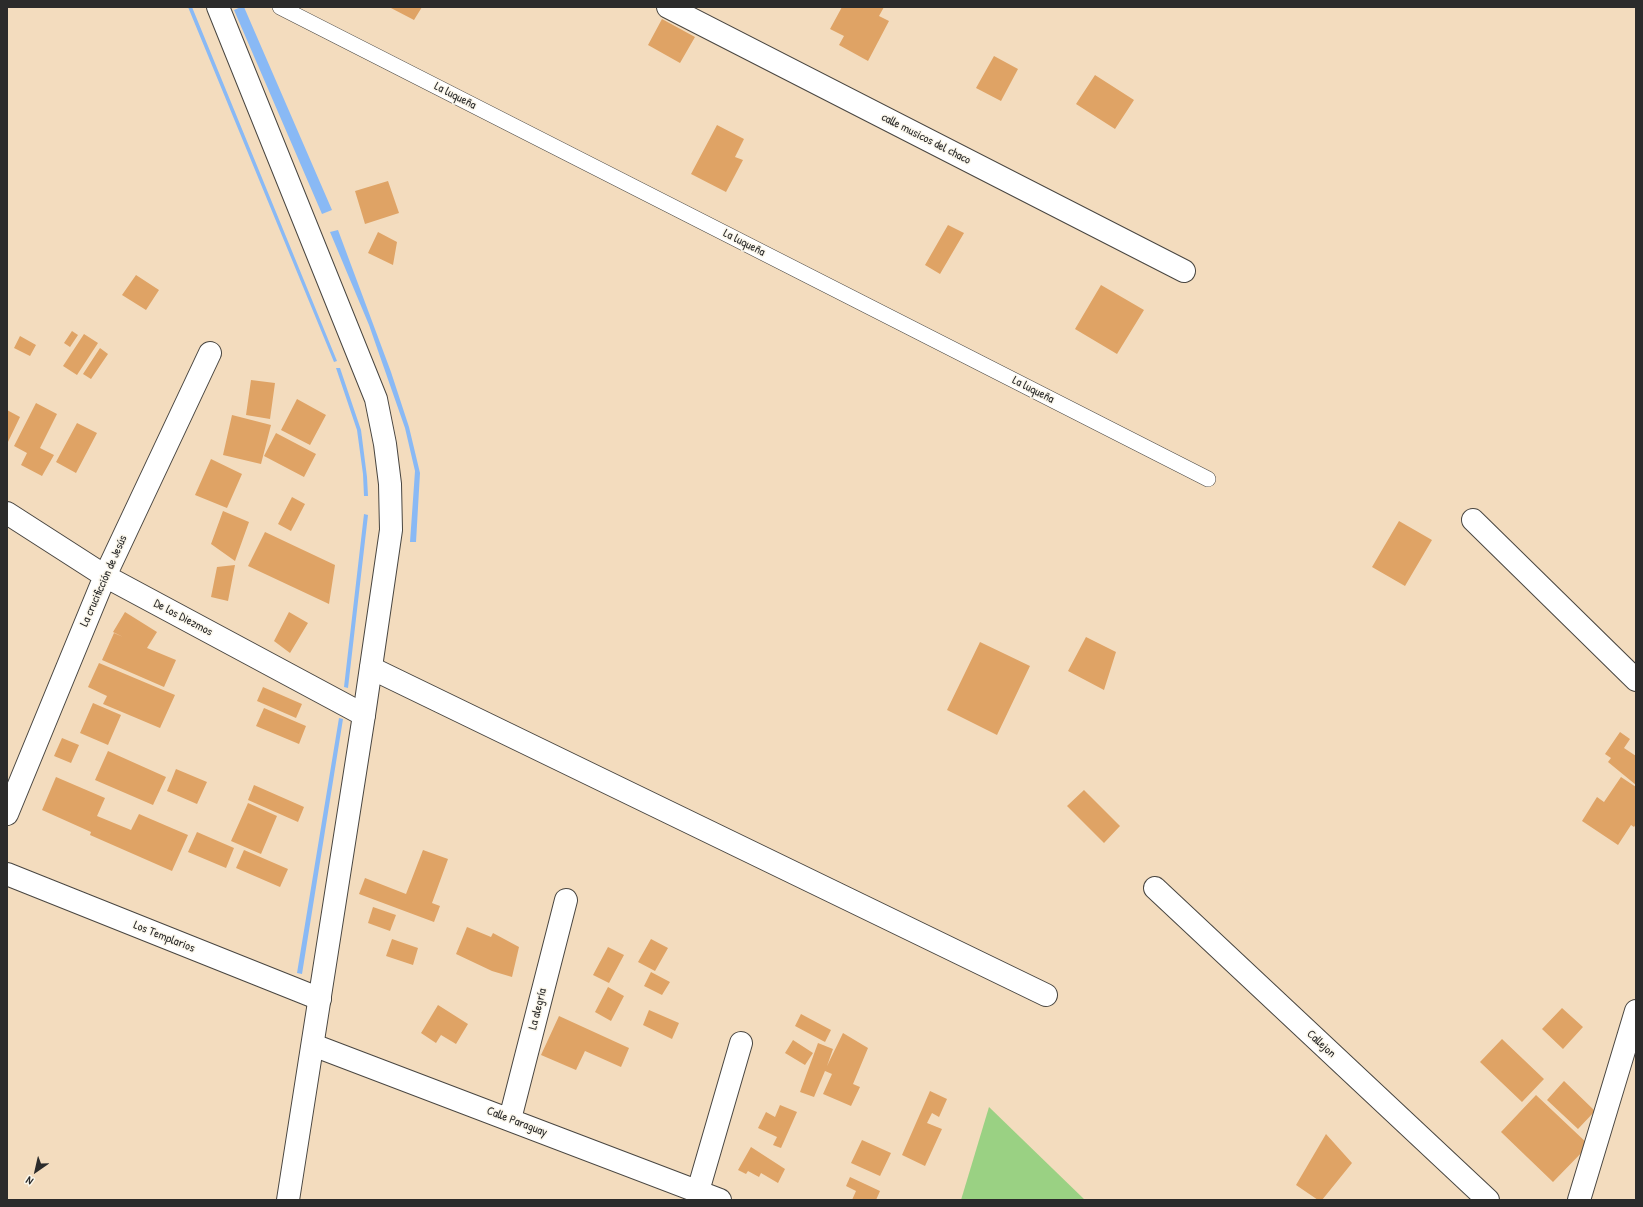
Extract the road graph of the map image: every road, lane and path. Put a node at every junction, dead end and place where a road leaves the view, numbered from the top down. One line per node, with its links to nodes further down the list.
1 (218, 7): 10 (street)
2 (280, 7): 6 (lane, La luqueña)
3 (668, 7): 4 (street, calle musicos del chaco)
4 (1184, 271)
5 (210, 352): 9 (street, La crucificción de Jesús)
6 (1208, 479)
7 (7, 513): 9 (street, De los Diezmos)
8 (1473, 520): 11 (street)
9 (105, 576): 12 (street, De los Diezmos); 13 (street, La crucificción de Jesús)
10 (371, 668): 12 (street); 17 (street)
11 (1636, 680)
12 (364, 715): 18 (street)
13 (7, 814)
14 (7, 874): 18 (street, Los Templarios)
15 (1155, 888): 26 (street, Callejon)
16 (566, 900): 22 (street, La alegría)
17 (1046, 995)
18 (320, 999): 21 (street)
19 (1636, 1011): 27 (street)
20 (741, 1043): 23 (street)
21 (313, 1045): 22 (street, Calle Paraguay); 24 (street)
22 (510, 1119): 23 (street, Calle Paraguay)
23 (698, 1191): 25 (street, Calle Paraguay)
24 (288, 1200)
25 (720, 1200)
26 (1488, 1200)
27 (1580, 1200)

